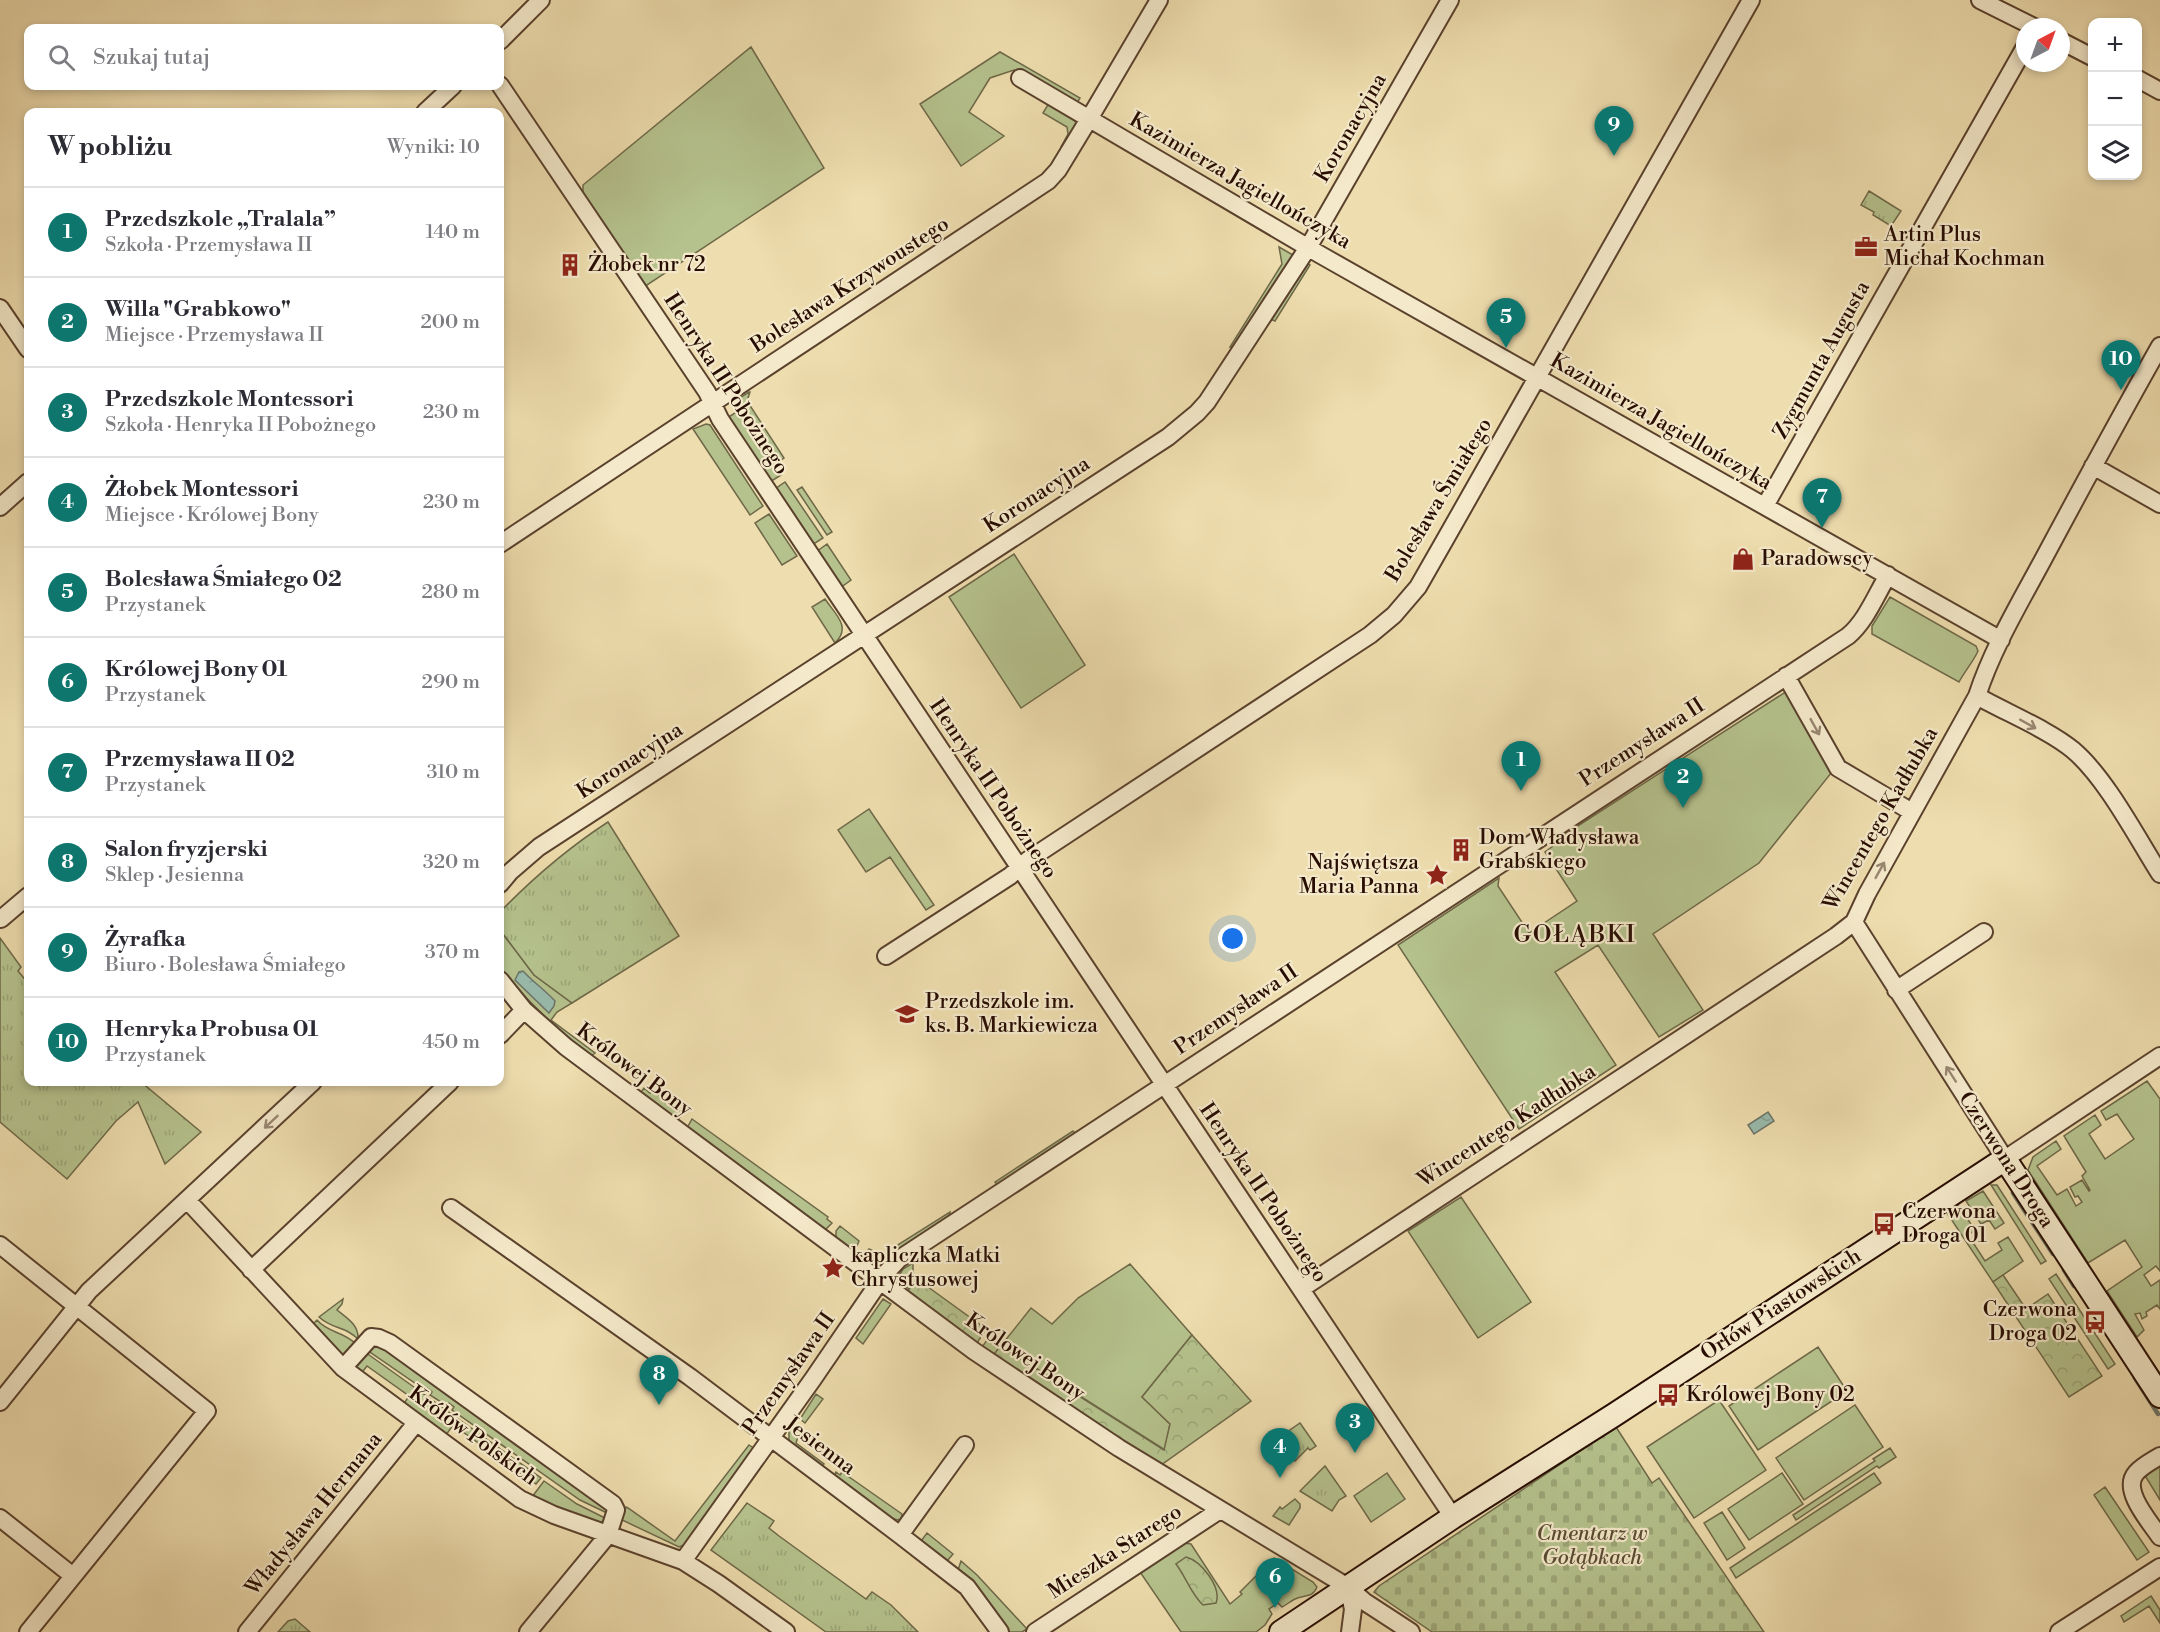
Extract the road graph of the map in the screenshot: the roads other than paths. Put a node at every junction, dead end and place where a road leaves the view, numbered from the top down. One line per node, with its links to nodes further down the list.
1 (541, 0): 7 (street)
2 (1159, 0): 17 (street, Bolesława Krzywoustego)
3 (1450, 0): 18 (street, Koronacyjna)
4 (1751, 0): 22 (street, Bolesława Śmiałego)
5 (1980, 0): 6 (street)
6 (2016, 18)
7 (504, 37)
8 (2070, 46): 9 (street)
9 (2088, 55)
10 (2016, 64): 27 (street, Zygmunta Augusta)
11 (1020, 78): 17 (street, Kazimierza Jagiellończyka)
12 (2142, 82): 15 (street)
13 (449, 90): 16 (street)
14 (503, 90): 23 (street, Henryka II Pobożnego)
15 (2160, 91)
16 (429, 108)
17 (1089, 119): 18 (street, Kazimierza Jagiellończyka); 23 (street, Bolesława Krzywoustego)
18 (1309, 246): 22 (street, Kazimierza Jagiellończyka); 31 (street, Koronacyjna)
19 (0, 308): 20 (street)
20 (24, 343)
21 (2160, 346): 24 (street, Wincentego Kadłubka)
22 (1537, 377): 27 (street, Kazimierza Jagiellończyka); 36 (street, Bolesława Śmiałego)
23 (714, 403): 29 (street, Bolesława Krzywoustego); 31 (street, Henryka II Pobożnego)
24 (2093, 466): 26 (street); 32 (street, Wincentego Kadłubka)
25 (24, 486): 28 (street)
26 (2160, 504)
27 (1766, 506): 30 (street, Kazimierza Jagiellończyka)
28 (0, 507)
29 (504, 541)
30 (1888, 575): 32 (street, Kazimierza Jagiellończyka); 33 (street, Przemysława II)
31 (863, 634): 36 (street, Henryka II Pobożnego); 38 (street, Koronacyjna)
32 (2001, 639): 34 (street, Wincentego Kadłubka)
33 (1786, 676): 35 (street, one-way to 35); 49 (street, Przemysława II)
34 (1977, 696): 35 (street, Wincentego Kadłubka); 37 (street, one-way to 37)
35 (1912, 812): 41 (street, Wincentego Kadłubka, one-way to 35)
36 (1019, 868): 43 (street, Bolesława Śmiałego); 49 (street, Henryka II Pobożnego)
37 (2160, 874)
38 (504, 880)
39 (24, 900): 40 (street)
40 (1, 920)
41 (1854, 922): 45 (street, Czerwona Droga); 58 (street, Wincentego Kadłubka)
42 (1984, 932): 45 (street)
43 (886, 956)
44 (504, 985): 46 (street, Królowej Bony)
45 (1896, 990): 52 (street, Czerwona Droga, one-way to 45)
46 (524, 1011): 47 (street); 57 (street, Królowej Bony)
47 (504, 1031)
48 (2160, 1056): 52 (street, Orłów Piastowskich)
49 (1164, 1085): 57 (street, Przemysława II); 58 (street, Henryka II Pobożnego)
50 (309, 1086): 53 (street, one-way to 53)
51 (446, 1086): 56 (street)
52 (2005, 1159): 61 (street, Czerwona Droga); 68 (street, Orłów Piastowskich)
53 (187, 1200): 56 (street, Królów Polskich); 59 (street)
54 (451, 1208): 64 (street, Jesienna)
55 (0, 1245): 59 (street)
56 (251, 1270): 60 (street, Królów Polskich)
57 (881, 1282): 64 (street, Przemysława II); 67 (street, Królowej Bony)
58 (1300, 1289): 68 (street, Henryka II Pobożnego)
59 (76, 1307): 62 (street); 75 (street)
60 (342, 1368): 63 (street, Królów Polskich); 71 (street)
61 (2160, 1396)
62 (0, 1402)
63 (416, 1423): 71 (street, Królów Polskich); 78 (street, Władysława Hermana)
64 (771, 1438): 70 (street, Jesienna); 73 (street, Przemysława II)
65 (965, 1445): 70 (street)
66 (2160, 1456): 72 (street)
67 (1220, 1510): 76 (street, Królowej Bony); 82 (street, Mieszka Starego)
68 (1453, 1517): 76 (street, Orłów Piastowskich)
69 (0, 1518): 75 (street)
70 (900, 1534): 81 (street, Jesienna)
71 (608, 1535): 73 (street, Królów Polskich); 79 (street)
72 (2160, 1537)
73 (683, 1561): 80 (street, Królów Polskich)
74 (2160, 1567): 86 (street)
75 (73, 1576): 77 (street)
76 (1348, 1587): 83 (street, Orłów Piastowskich); 84 (street); 85 (street, Królowej Bony)
77 (28, 1632)
78 (247, 1632)
79 (528, 1632)
80 (786, 1632)
81 (1000, 1632)
82 (1035, 1632)
83 (1281, 1632)
84 (1350, 1632)
85 (1411, 1632)
86 (2059, 1632)

